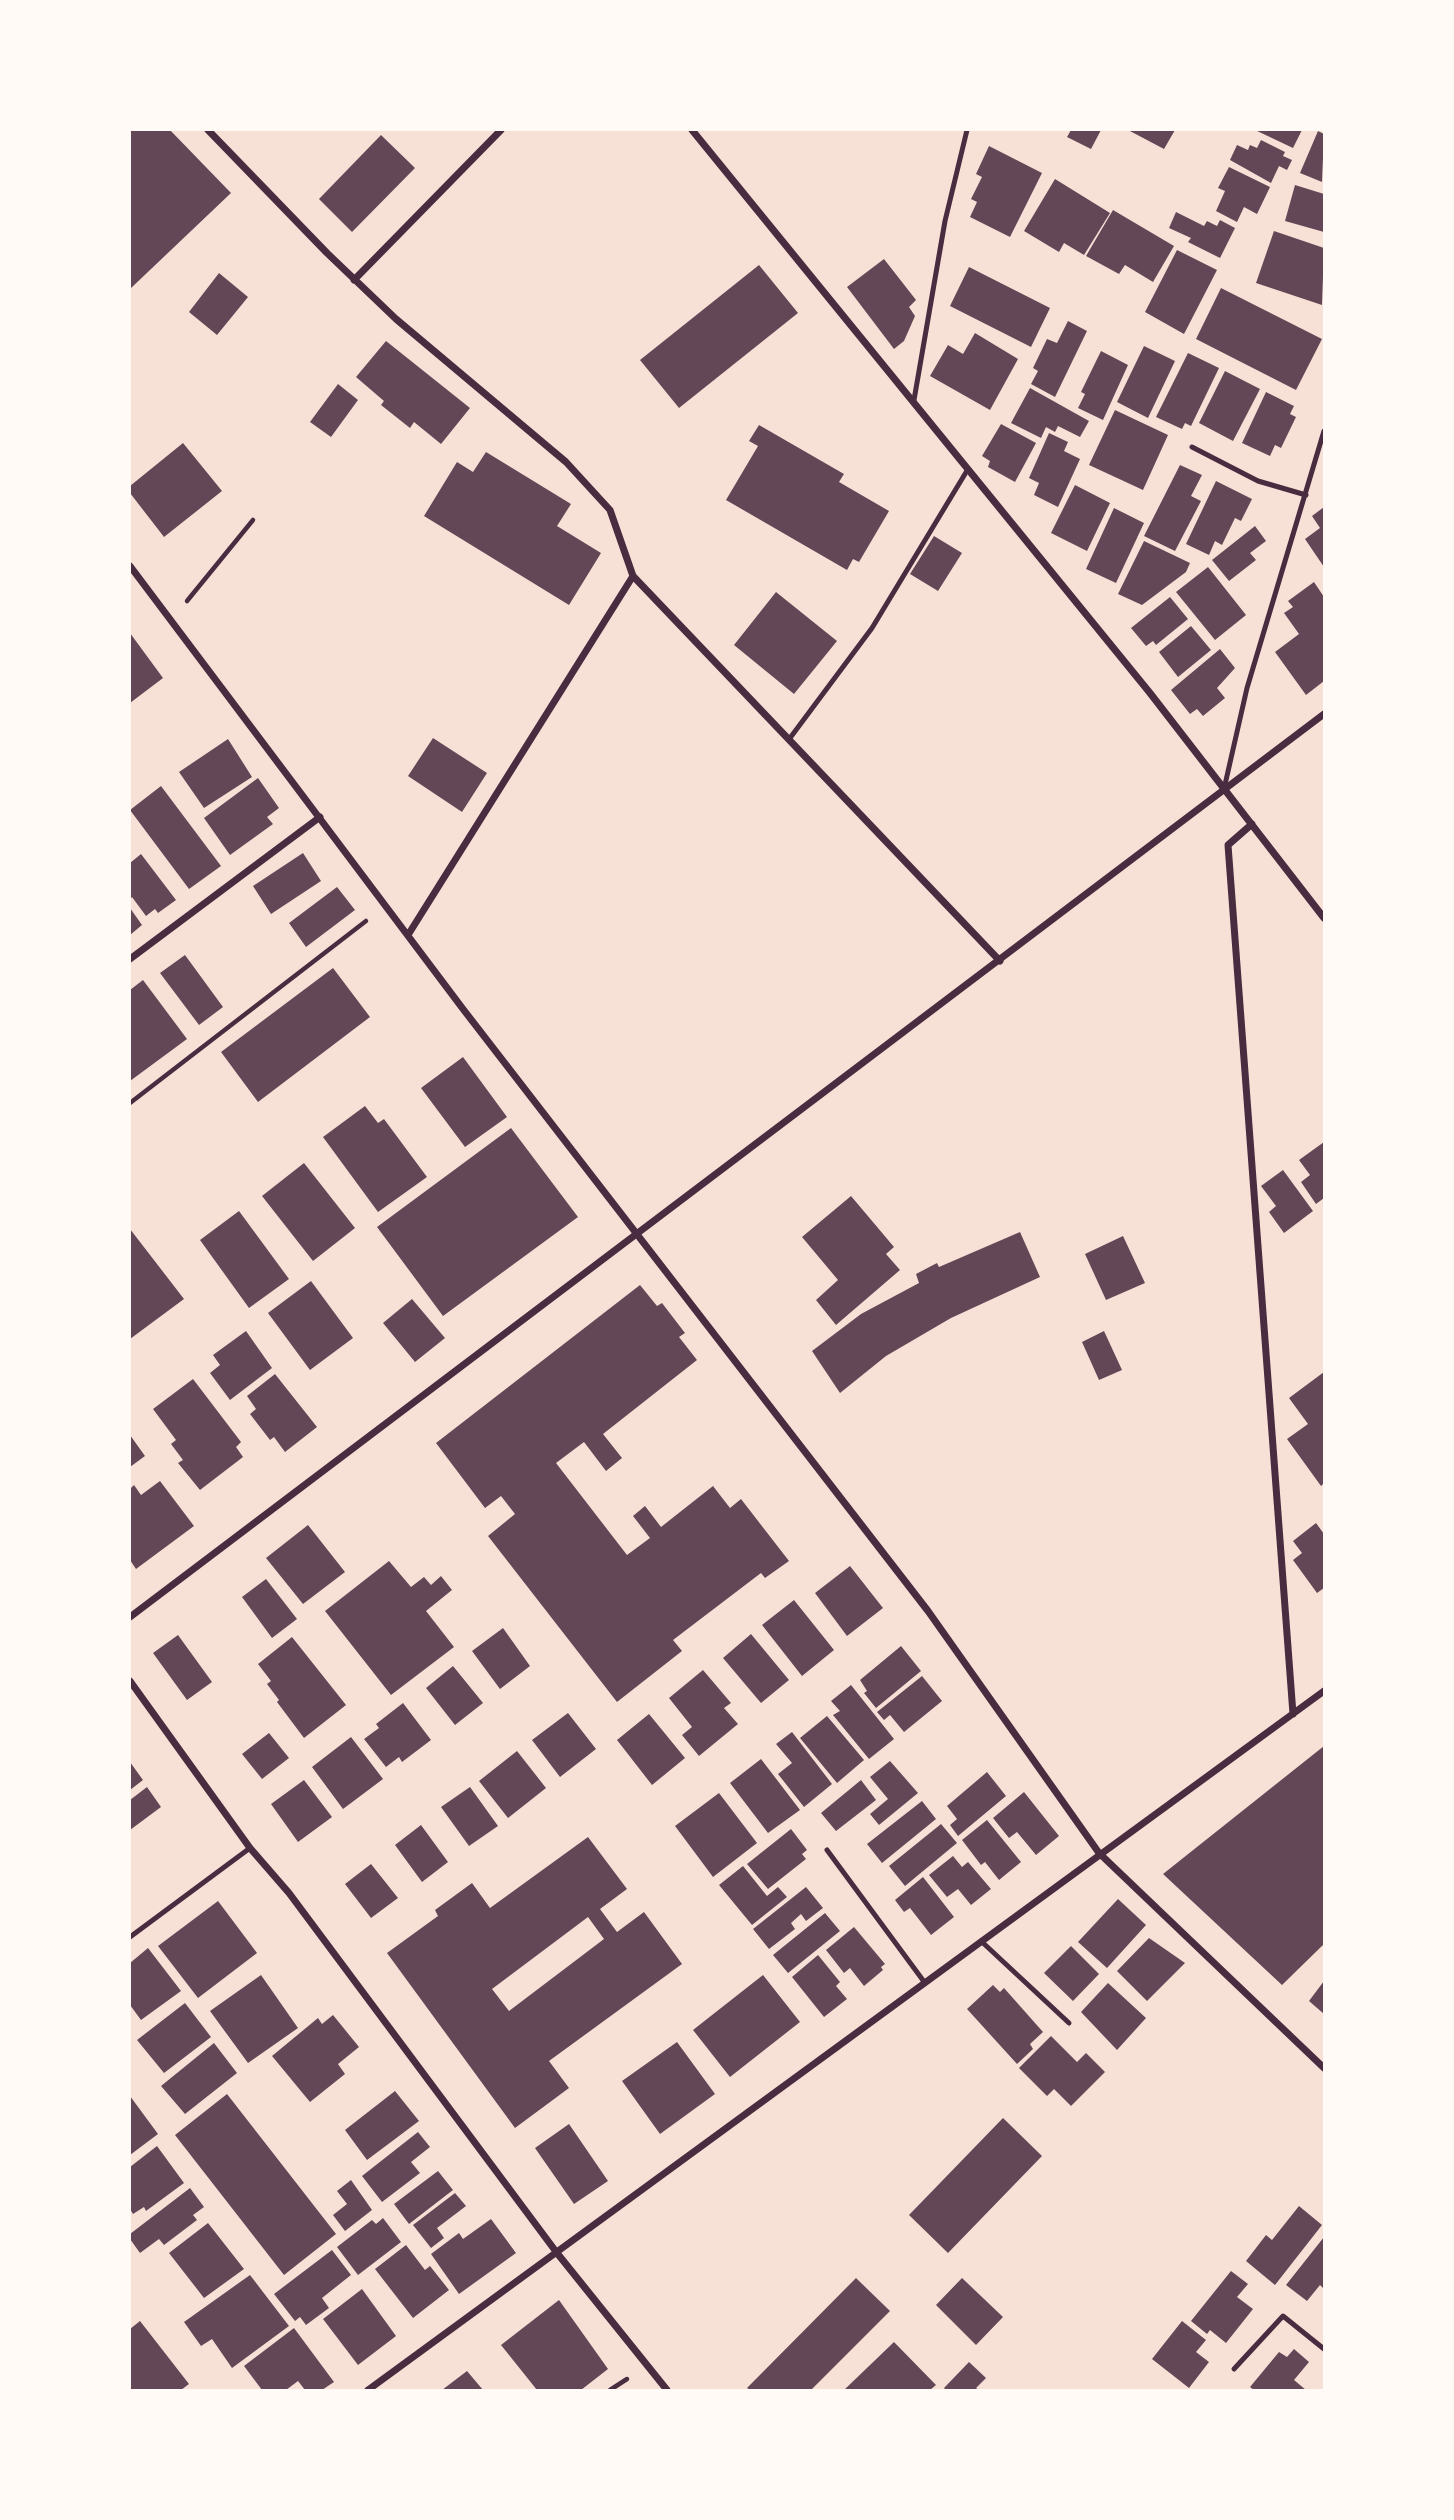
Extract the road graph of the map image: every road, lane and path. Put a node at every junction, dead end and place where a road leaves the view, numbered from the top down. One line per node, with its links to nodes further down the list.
1 (208, 130): 5 (street)
2 (501, 130): 5 (street)
3 (692, 130): 6 (street)
4 (967, 130): 6 (lane)
5 (354, 280): 13 (street)
6 (914, 400): 9 (street)
7 (1325, 431): 10 (lane)
8 (1192, 447): 10 (lane)
9 (968, 469): 16 (lane); 17 (street)
10 (1306, 495): 17 (lane)
11 (253, 520): 14 (path)
12 (130, 566): 14 (street)
13 (633, 576): 16 (street); 22 (street)
14 (171, 621): 18 (street)
15 (1325, 714): 17 (street)
16 (790, 738): 24 (street)
17 (1224, 791): 19 (street); 24 (street)
18 (320, 817): 20 (street); 23 (street)
19 (1252, 824): 21 (street); 30 (street)
20 (386, 906): 22 (street); 25 (path)
21 (1325, 918)
22 (408, 935): 26 (street)
23 (130, 959)
24 (1000, 961): 26 (street)
25 (130, 1103)
26 (639, 1234): 27 (street); 33 (street)
27 (130, 1615)
28 (130, 1681): 31 (street)
29 (1325, 1691): 30 (street)
30 (1293, 1714): 33 (street)
31 (250, 1848): 34 (lane); 39 (street)
32 (827, 1850): 36 (lane)
33 (1099, 1853): 35 (street); 38 (street)
34 (130, 1937)
35 (981, 1941): 36 (street); 37 (lane)
36 (925, 1983): 39 (street)
37 (1069, 2023)
38 (1325, 2068)
39 (557, 2253): 42 (street); 43 (street)
40 (1325, 2349): 41 (lane)
41 (1234, 2369)
42 (368, 2390)
43 (667, 2390)

